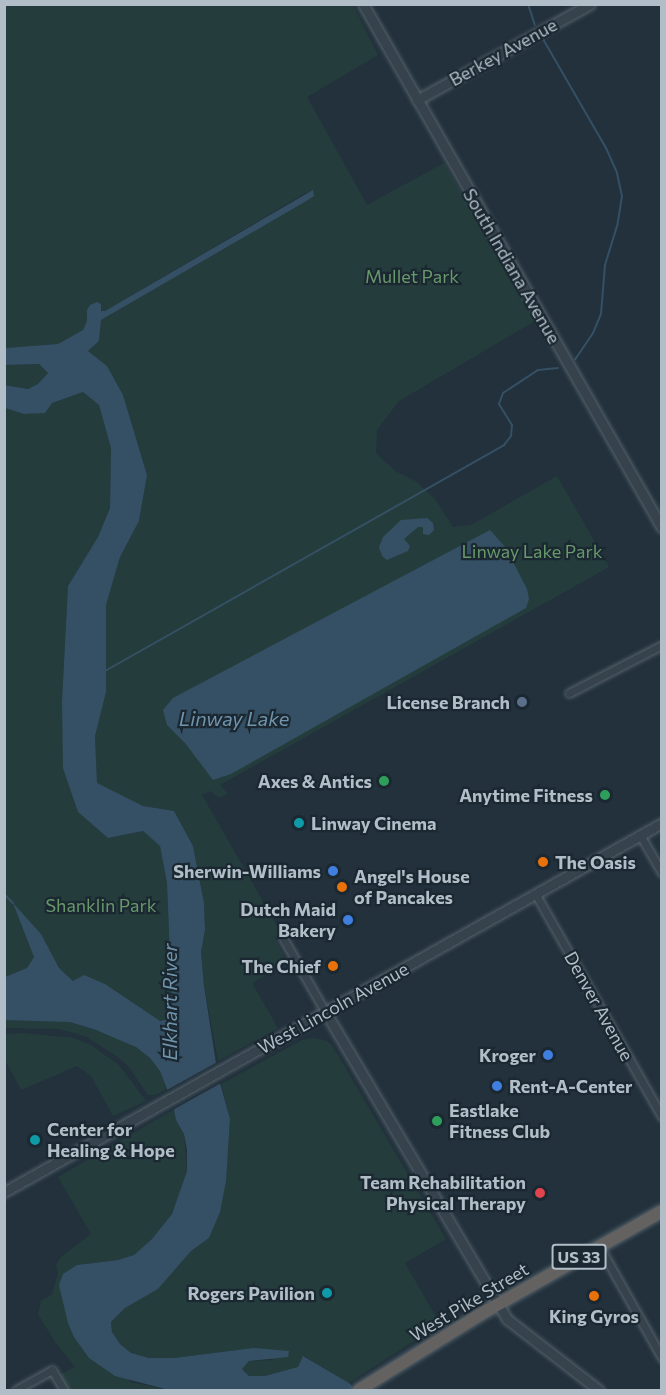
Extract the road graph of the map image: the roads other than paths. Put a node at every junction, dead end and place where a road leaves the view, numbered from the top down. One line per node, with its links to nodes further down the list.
1 (363, 4): 3 (street, South Indiana Avenue)
2 (590, 4): 3 (street, Berkey Avenue)
3 (417, 100): 4 (street, South Indiana Avenue)
4 (662, 528)
5 (662, 645): 6 (street)
6 (569, 693)
7 (662, 823): 8 (street, West Lincoln Avenue)
8 (640, 835): 9 (street); 10 (street, West Lincoln Avenue)
9 (662, 873)
10 (536, 895): 12 (street, West Lincoln Avenue); 13 (street, Denver Avenue)
11 (283, 938): 12 (street)
12 (326, 1013): 14 (street, West Lincoln Avenue); 17 (street)
13 (662, 1117)
14 (4, 1192)
15 (662, 1211): 16 (highway, West Pike Street / US 33)
16 (599, 1246): 17 (highway, West Pike Street / US 33); 18 (street)
17 (497, 1305): 19 (highway, West Pike Street / US 33); 22 (street)
18 (662, 1358)
19 (365, 1387)
20 (16, 1390): 21 (street)
21 (64, 1390)
22 (599, 1390)

